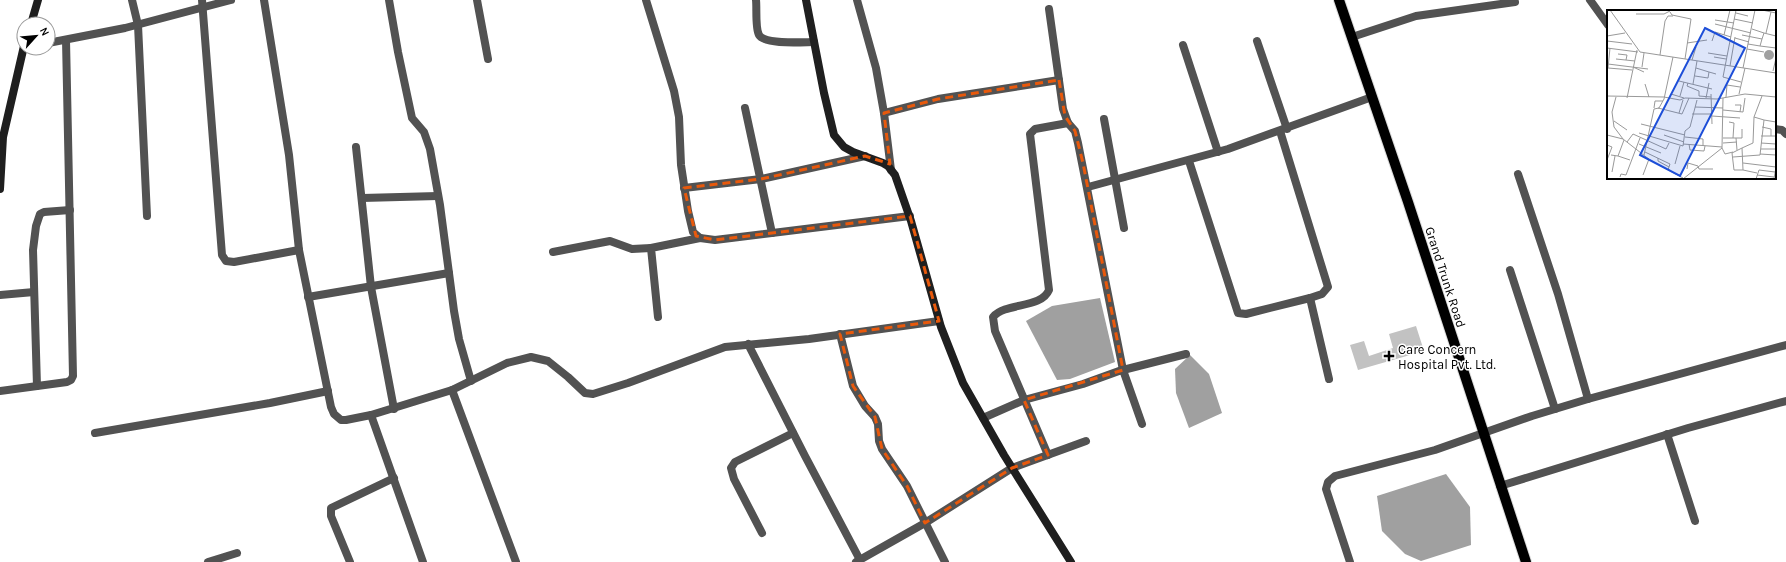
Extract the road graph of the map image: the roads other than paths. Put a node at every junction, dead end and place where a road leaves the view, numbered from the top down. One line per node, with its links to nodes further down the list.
1 (38, 0): 16 (street)
2 (132, 0): 18 (street)
3 (231, 0): 14 (street)
4 (264, 0): 57 (street)
5 (389, 0): 48 (street)
6 (477, 0): 26 (street)
7 (646, 0): 46 (street)
8 (756, 0): 23 (street)
9 (806, 0): 23 (street)
10 (857, 0): 30 (street)
11 (1339, 0): 19 (main road, Grand Trunk Road)
12 (1590, 0): 17 (street)
13 (1515, 2): 19 (street)
14 (202, 4): 18 (street); 57 (street)
15 (1049, 9): 27 (street)
16 (33, 16)
17 (1607, 24)
18 (138, 25): 20 (street); 51 (street)
19 (1352, 37): 28 (main road, Grand Trunk Road)
20 (66, 40): 22 (street); 50 (street)
21 (1257, 41): 35 (street)
22 (56, 42)
23 (814, 42): 39 (street)
24 (1183, 45): 38 (street)
25 (21, 56): 31 (street)
26 (488, 59)
27 (1059, 80): 30 (street); 33 (street)
28 (1372, 97): 35 (street); 89 (main road, Grand Trunk Road)
29 (745, 108): 43 (street)
30 (884, 113): 41 (street)
31 (4, 118): 47 (street)
32 (1104, 118): 44 (street)
33 (1068, 123): 45 (street); 80 (street)
34 (1776, 129): 36 (street)
35 (1283, 130): 38 (street); 65 (street)
36 (1786, 134)
37 (356, 148): 49 (street)
38 (1218, 152): 40 (street)
39 (865, 156): 41 (street); 43 (street)
40 (1189, 161): 44 (street); 65 (street)
41 (891, 170): 52 (street)
42 (1518, 174): 79 (street)
43 (761, 179): 46 (street); 54 (street)
44 (1116, 180): 45 (street); 53 (street)
45 (1088, 187): 72 (street)
46 (684, 188): 55 (street)
47 (0, 189)
48 (438, 196): 49 (street); 60 (street)
49 (362, 198): 61 (street)
50 (70, 210): 62 (street); 75 (street)
51 (147, 216)
52 (910, 216): 54 (street); 67 (street)
53 (1124, 228)
54 (772, 233): 55 (street)
55 (700, 238): 56 (street)
56 (651, 248): 58 (street); 66 (street)
57 (299, 250): 64 (street)
58 (553, 252)
59 (1510, 270): 83 (street)
60 (449, 273): 61 (street); 74 (street)
61 (372, 287): 64 (street); 82 (street)
62 (34, 292): 63 (street); 75 (street)
63 (0, 295)
64 (308, 297): 78 (street)
65 (1310, 298): 73 (street)
66 (658, 317)
67 (939, 321): 68 (street); 85 (street)
68 (840, 334): 69 (street); 97 (street)
69 (748, 344): 74 (street); 88 (street)
70 (1786, 345): 79 (street)
71 (1186, 354): 72 (street)
72 (1123, 370): 80 (street); 86 (street)
73 (1329, 378)
74 (471, 381): 76 (street)
75 (37, 386): 77 (street)
76 (452, 390): 82 (street); 104 (street)
77 (0, 391)
78 (328, 391): 84 (street); 87 (street)
79 (1588, 399): 83 (street)
80 (1024, 400): 85 (street); 92 (street)
81 (1786, 401): 90 (street)
82 (394, 409): 84 (street)
83 (1555, 409): 89 (street)
84 (370, 415): 94 (street)
85 (983, 418): 93 (street)
86 (1142, 424)
87 (95, 433)
88 (793, 433): 98 (street); 100 (street)
89 (1483, 434): 95 (main road, Grand Trunk Road); 107 (street)
90 (1667, 434): 95 (street); 96 (street)
91 (1086, 441): 92 (street)
92 (1048, 454): 93 (street)
93 (1012, 468): 97 (street); 106 (street)
94 (394, 478): 102 (street); 103 (street)
95 (1500, 486): 108 (main road, Grand Trunk Road)
96 (1695, 521)
97 (925, 523): 100 (street); 105 (street)
98 (762, 533)
99 (237, 553): 101 (street)
100 (858, 561)
101 (208, 562)
102 (350, 562)
103 (423, 562)
104 (516, 562)
105 (945, 562)
106 (1071, 562)
107 (1350, 562)
108 (1526, 562)

